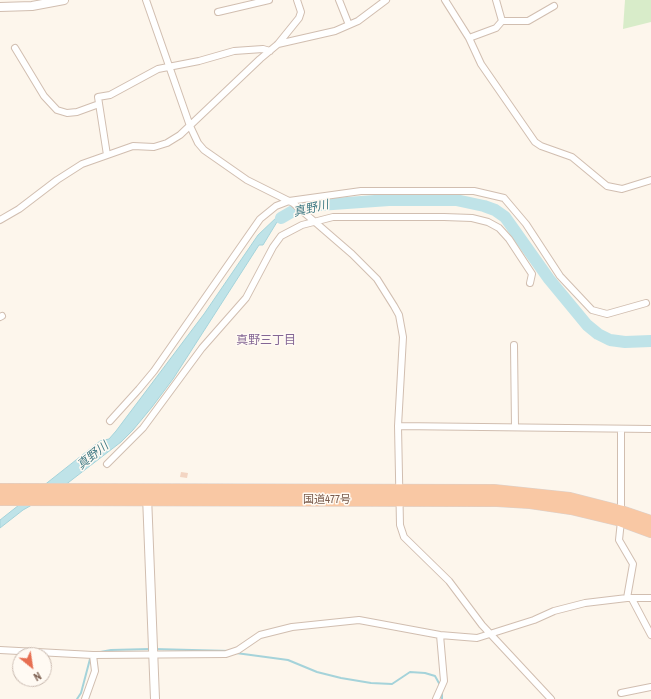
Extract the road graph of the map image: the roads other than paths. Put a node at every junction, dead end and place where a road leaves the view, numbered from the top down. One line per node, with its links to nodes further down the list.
1 (64, 0): 12 (street)
2 (146, 0): 21 (street)
3 (235, 0): 13 (street)
4 (269, 0): 13 (street)
5 (297, 0): 18 (street)
6 (340, 0): 16 (street)
7 (386, 0): 10 (street)
8 (445, 0): 17 (street)
9 (496, 0): 15 (street)
10 (377, 2): 16 (street)
11 (554, 6): 15 (street)
12 (0, 7)
13 (238, 7): 14 (street)
14 (218, 12)
15 (502, 21): 17 (street)
16 (350, 25): 18 (street)
17 (469, 38): 25 (street)
18 (278, 44): 20 (street)
19 (15, 48): 22 (street)
20 (270, 51): 21 (street); 23 (street)
21 (169, 67): 22 (street); 23 (street)
22 (99, 104): 24 (street)
23 (190, 126): 24 (street); 26 (street)
24 (107, 155): 27 (street)
25 (651, 180)
26 (291, 202): 28 (street); 30 (street); 32 (street)
27 (0, 220)
28 (313, 221): 29 (street); 33 (street); 37 (street)
29 (530, 283)
30 (646, 302)
31 (514, 345): 34 (street)
32 (110, 421)
33 (398, 426): 34 (street); 40 (street)
34 (515, 427): 35 (street)
35 (621, 429): 36 (street); 42 (street)
36 (651, 429)
37 (106, 464)
38 (5, 489): 39 (highway, 国道477号)
39 (147, 495): 40 (highway, 国道477号); 41 (highway, 国道477号); 51 (street)
40 (399, 495): 42 (highway, 国道477号); 47 (street)
41 (2, 500)
42 (621, 516): 43 (highway, 国道477号); 44 (highway, 国道477号); 45 (street)
43 (651, 521)
44 (651, 532)
45 (630, 598): 46 (street); 47 (street); 49 (street)
46 (651, 598)
47 (492, 634): 48 (street); 58 (street)
48 (440, 635): 51 (street); 57 (street)
49 (651, 635)
50 (0, 650): 52 (street)
51 (153, 654): 52 (street); 56 (street)
52 (93, 655): 55 (street)
53 (651, 687): 54 (street)
54 (621, 693)
55 (85, 699)
56 (155, 699)
57 (436, 699)
58 (551, 699)

